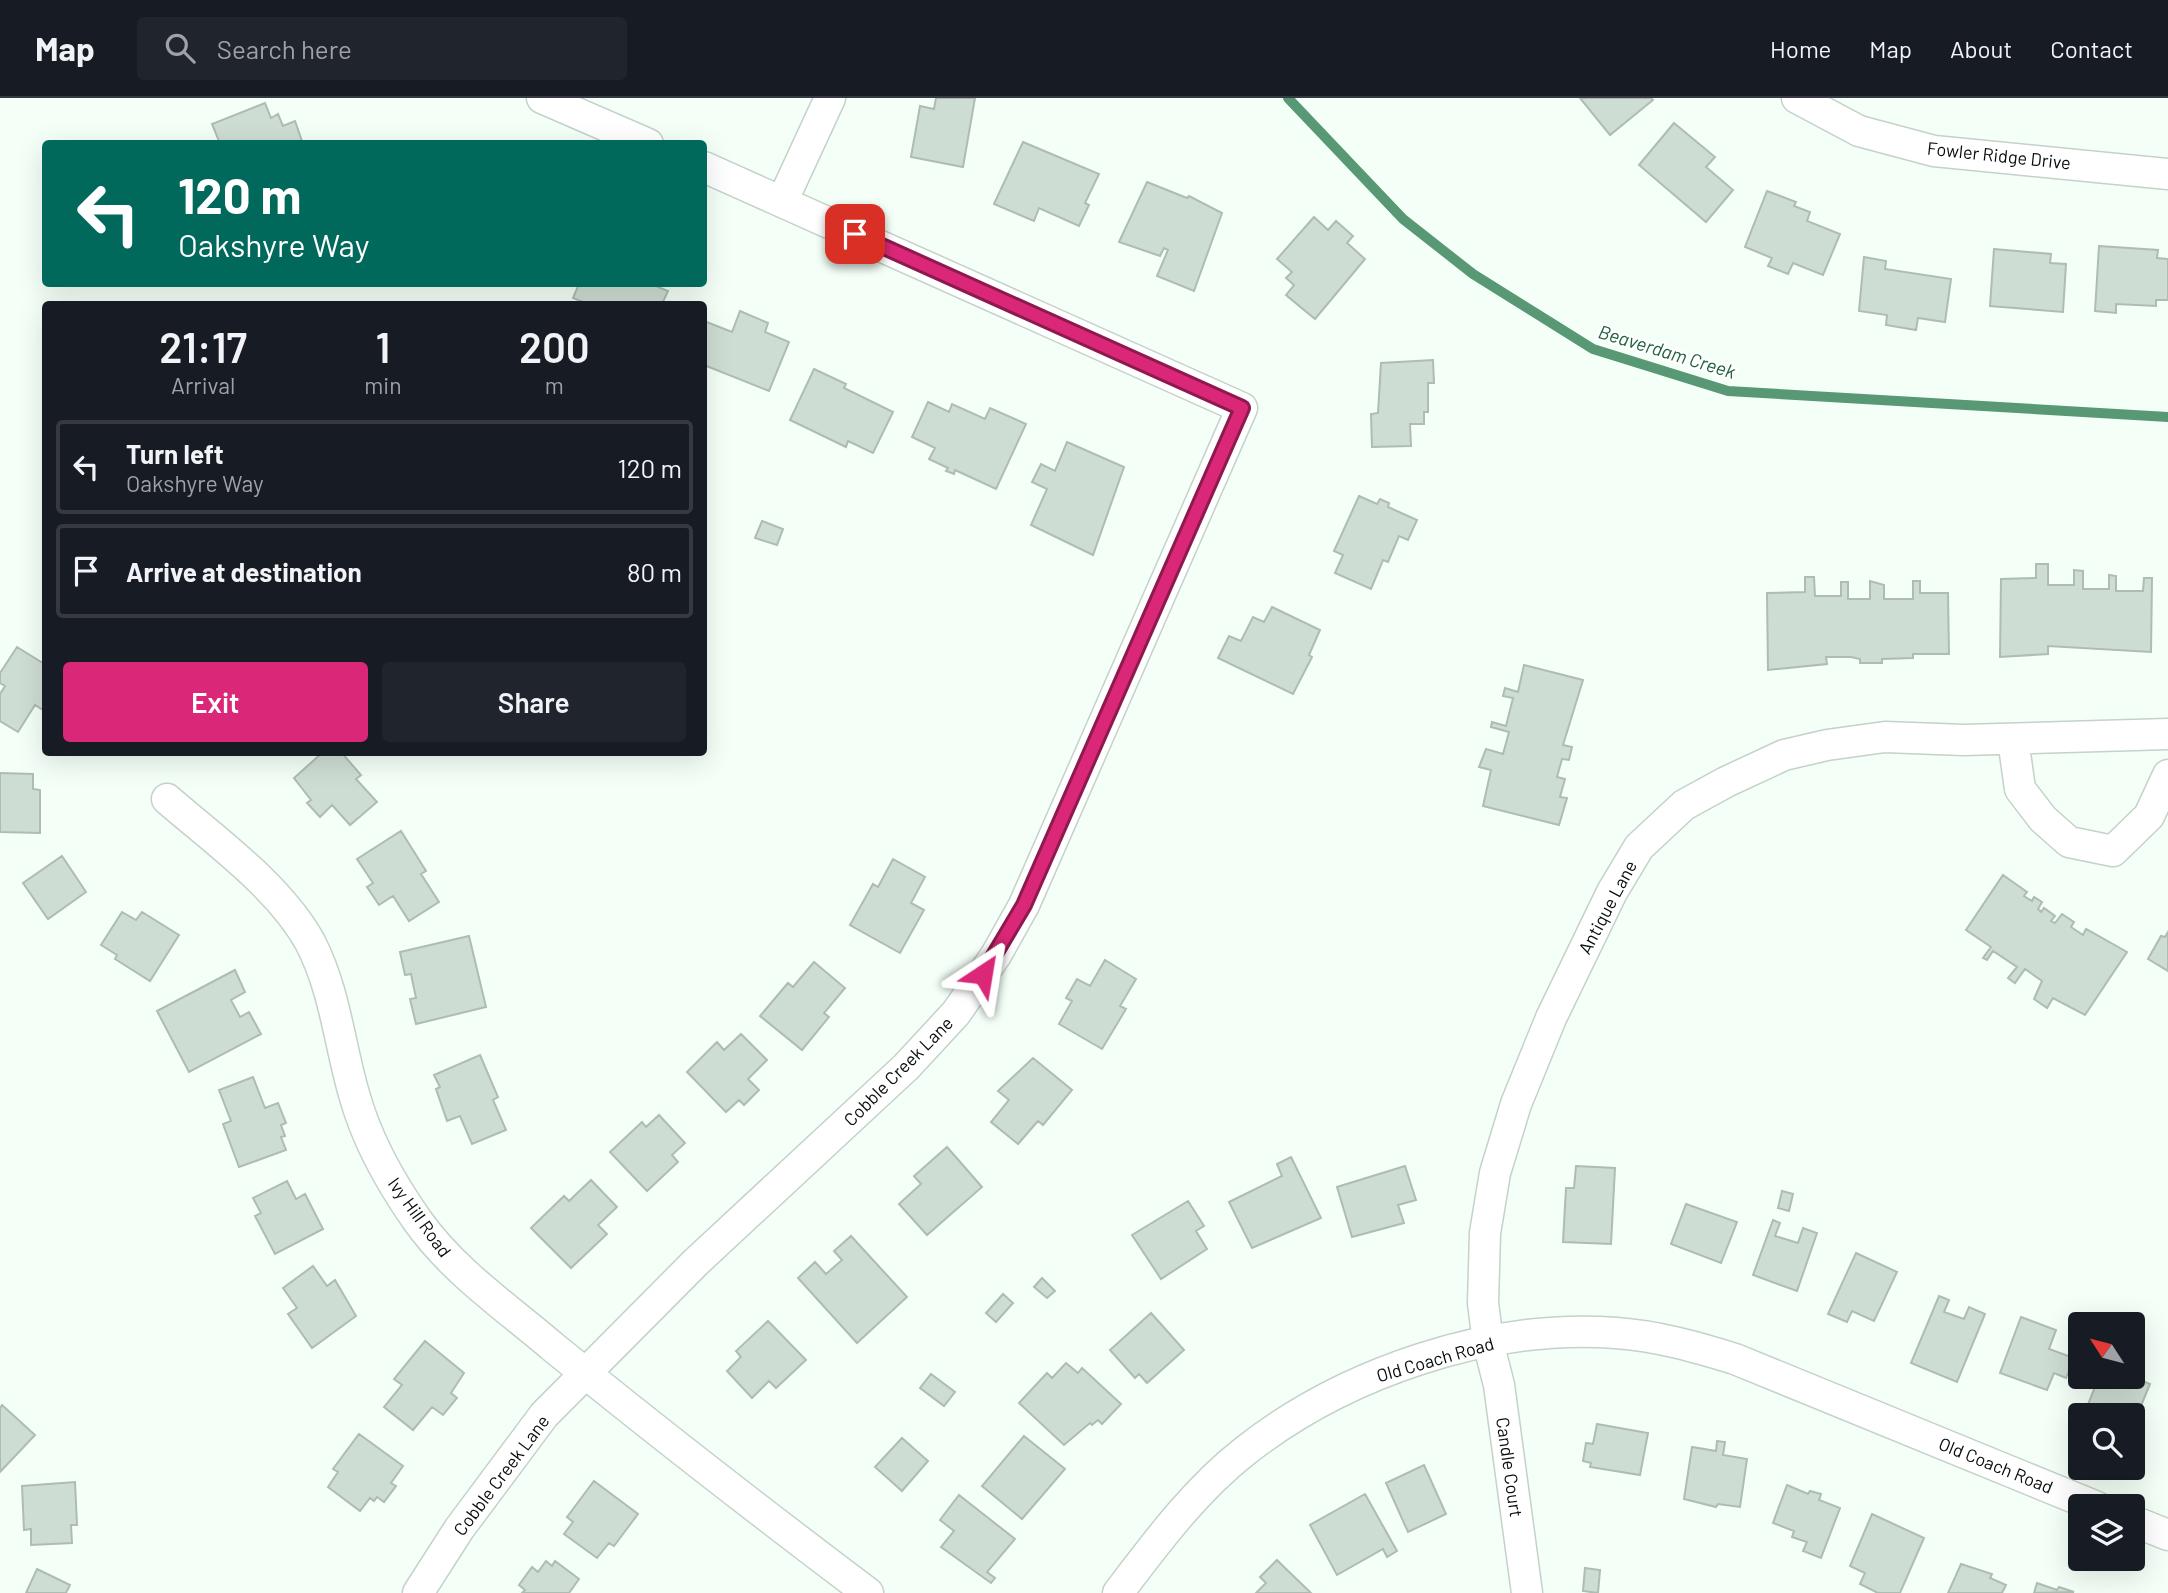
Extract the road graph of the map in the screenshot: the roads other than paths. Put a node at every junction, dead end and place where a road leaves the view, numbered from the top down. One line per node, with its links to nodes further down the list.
1 (542, 98): 4 (street)
2 (830, 98): 7 (street)
3 (1797, 98): 6 (street, Fowler Ridge Drive)
4 (639, 140)
5 (707, 168): 7 (street)
6 (2168, 174)
7 (782, 202): 13 (street, Cobble Creek Lane)
8 (2168, 734): 9 (street, Antique Lane)
9 (2013, 739): 10 (street); 12 (street, Antique Lane)
10 (2168, 775)
11 (167, 799): 13 (street, Ivy Hill Road)
12 (1488, 1342): 14 (street, Old Coach Road); 19 (street, Old Coach Road); 20 (street, Candle Court)
13 (586, 1375): 17 (street, Cobble Creek Lane); 18 (street, Ivy Hill Road)
14 (2068, 1495)
15 (2145, 1526): 16 (street)
16 (2168, 1535)
17 (418, 1593)
18 (868, 1593)
19 (1118, 1593)
20 (1527, 1593)

